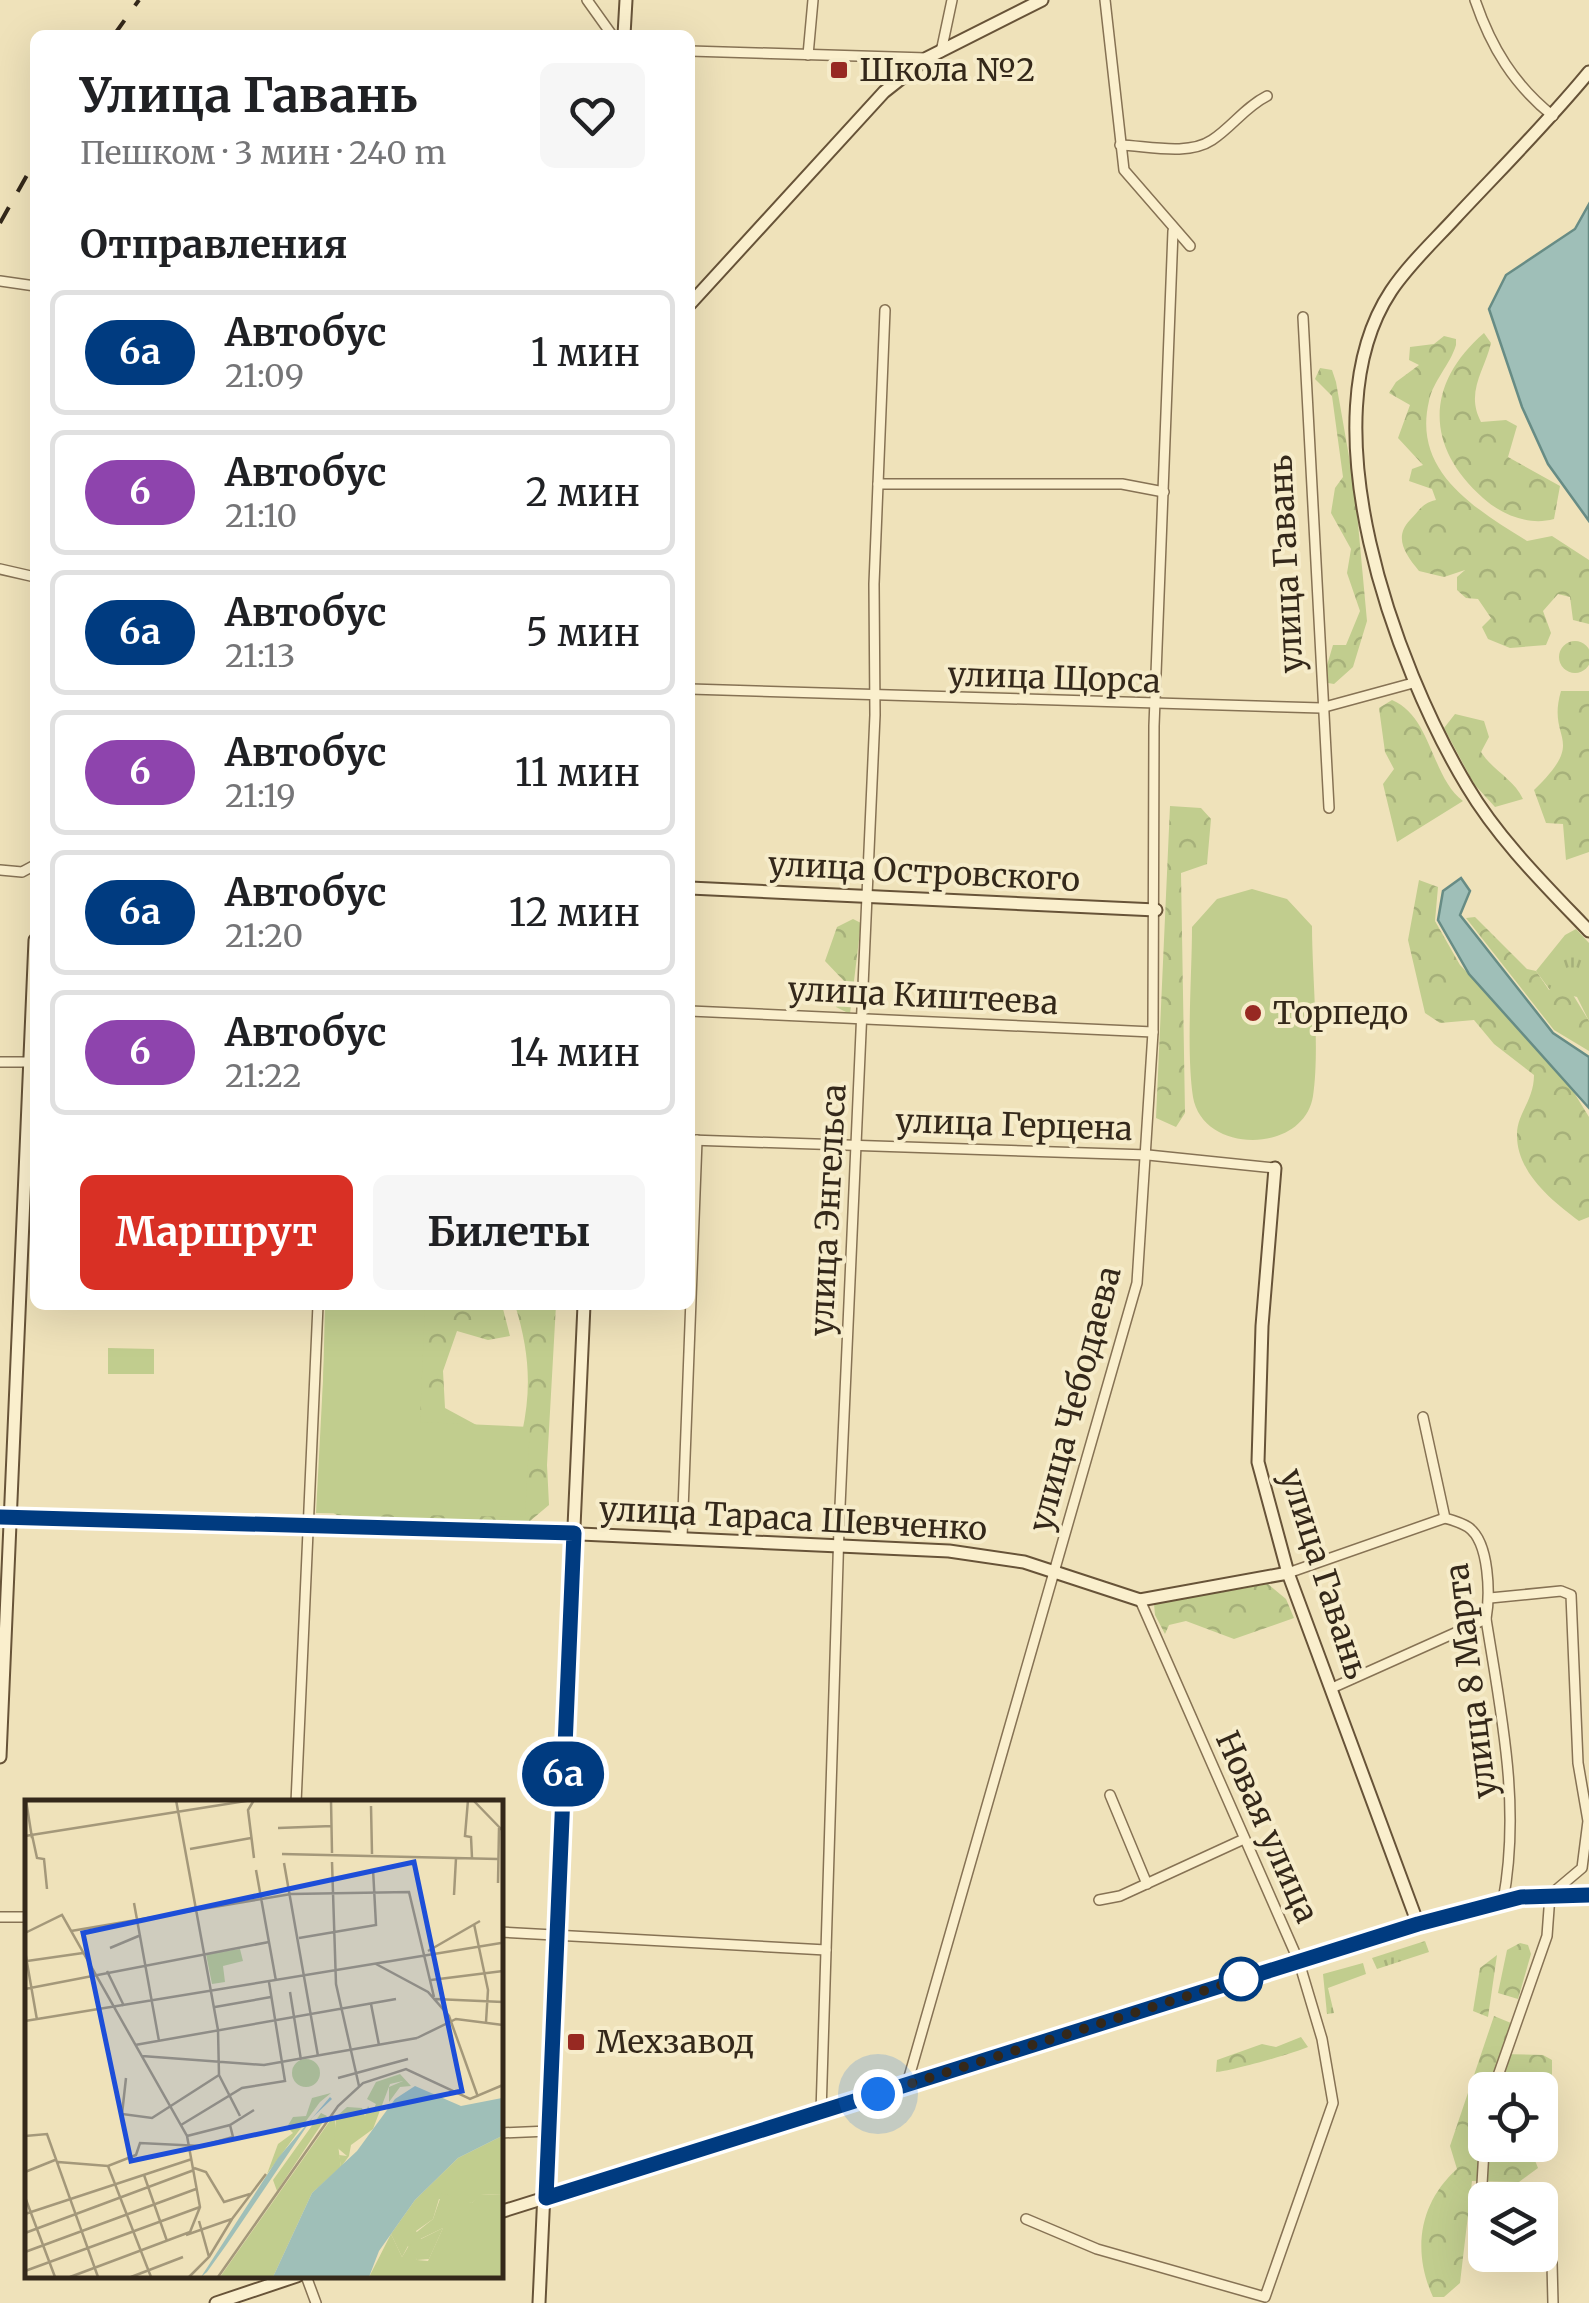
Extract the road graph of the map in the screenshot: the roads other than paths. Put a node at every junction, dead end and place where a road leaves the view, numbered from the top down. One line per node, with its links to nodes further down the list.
1 (587, 0): 8 (street)
2 (626, 0): 9 (street)
3 (813, 0): 12 (street)
4 (952, 0): 11 (street)
5 (1042, 0): 11 (street)
6 (1105, 0): 17 (street)
7 (1475, 0): 16 (street)
8 (608, 30)
9 (624, 30)
10 (695, 52): 12 (street)
11 (941, 52): 13 (street)
12 (808, 55): 13 (street)
13 (927, 58): 22 (street)
14 (1589, 72): 16 (street)
15 (1267, 96): 17 (street)
16 (1553, 116): 29 (street)
17 (1120, 145): 18 (street)
18 (1173, 231): 19 (street); 26 (street, улица Чебодаева)
19 (1190, 246)
20 (0, 281): 21 (street)
21 (30, 285)
22 (695, 299)
23 (885, 310): 25 (street, улица Энгельса)
24 (1303, 317): 33 (street, улица Гавань)
25 (878, 484): 26 (street); 31 (street, улица Энгельса)
26 (1164, 492): 32 (street, улица Чебодаева)
27 (0, 569): 28 (street)
28 (30, 576)
29 (1413, 683): 33 (street, улица Щорса); 40 (street)
30 (695, 689): 31 (street, улица Щорса)
31 (876, 698): 32 (street, улица Щорса); 38 (street, улица Энгельса)
32 (1156, 706): 33 (street, улица Щорса); 39 (street, улица Чебодаева)
33 (1321, 708): 34 (street, улица Гавань)
34 (1329, 808)
35 (30, 868): 36 (street)
36 (0, 870)
37 (695, 888): 38 (street, улица Островского)
38 (866, 897): 39 (street, улица Островского); 42 (street, улица Энгельса)
39 (1156, 910): 43 (street, улица Чебодаева)
40 (1589, 931)
41 (695, 1011): 42 (street, улица Киштеева)
42 (863, 1017): 43 (street, улица Киштеева); 48 (street, улица Энгельса)
43 (1153, 1032): 49 (street, улица Чебодаева)
44 (0, 1062): 45 (street)
45 (30, 1062)
46 (30, 1113): 55 (street)
47 (695, 1140): 48 (street, улица Герцена)
48 (856, 1144): 49 (street, улица Герцена); 60 (street, улица Энгельса)
49 (1148, 1155): 50 (street, улица Герцена); 61 (street, улица Чебодаева)
50 (1275, 1168): 62 (street, улица Гавань)
51 (318, 1310): 57 (street)
52 (584, 1310): 58 (street)
53 (688, 1310): 59 (street)
54 (1423, 1417): 56 (street, улица 8 Марта)
55 (6, 1518): 57 (street, улица Тараса Шевченко); 67 (street)
56 (1445, 1518): 62 (street, улица Тараса Шевченко); 63 (street, улица 8 Марта)
57 (306, 1526): 58 (street, улица Тараса Шевченко); 69 (street)
58 (574, 1533): 59 (street, улица Тараса Шевченко); 80 (street)
59 (682, 1537): 60 (street, улица Тараса Шевченко)
60 (841, 1544): 61 (street, улица Тараса Шевченко); 81 (street, улица Энгельса)
61 (1055, 1570): 64 (street, улица Тараса Шевченко); 84 (street, улица Чебодаева)
62 (1288, 1573): 64 (street, улица Тараса Шевченко); 66 (street, улица Гавань)
63 (1490, 1598): 65 (street, улица 8 Марта); 73 (street)
64 (1140, 1600): 70 (street, Новая улица)
65 (1486, 1619): 66 (street); 75 (street, улица 8 Марта)
66 (1332, 1688): 78 (street, улица Гавань)
67 (0, 1758)
68 (1110, 1795): 71 (street)
69 (296, 1800)
70 (1244, 1839): 71 (street); 82 (street, Новая улица)
71 (1147, 1884): 74 (street)
72 (1589, 1895): 73 (street)
73 (1550, 1896): 75 (street); 83 (street)
74 (1100, 1900)
75 (1502, 1901): 78 (street)
76 (0, 1916): 77 (street)
77 (25, 1918)
78 (1418, 1924): 82 (street)
79 (502, 1932): 80 (street)
80 (556, 1934): 81 (street); 86 (street)
81 (826, 1950): 85 (street, улица Энгельса)
82 (1299, 1962): 84 (street); 90 (street, Новая улица)
83 (1500, 2072)
84 (907, 2084): 85 (street)
85 (821, 2112): 88 (street)
86 (549, 2131): 87 (street); 88 (street)
87 (502, 2133)
88 (546, 2198): 89 (street); 96 (street)
89 (502, 2211)
90 (1026, 2219)
91 (1552, 2272): 97 (street)
92 (291, 2278): 94 (street)
93 (307, 2278): 95 (street)
94 (216, 2303)
95 (316, 2303)
96 (540, 2303)
97 (1552, 2303)

